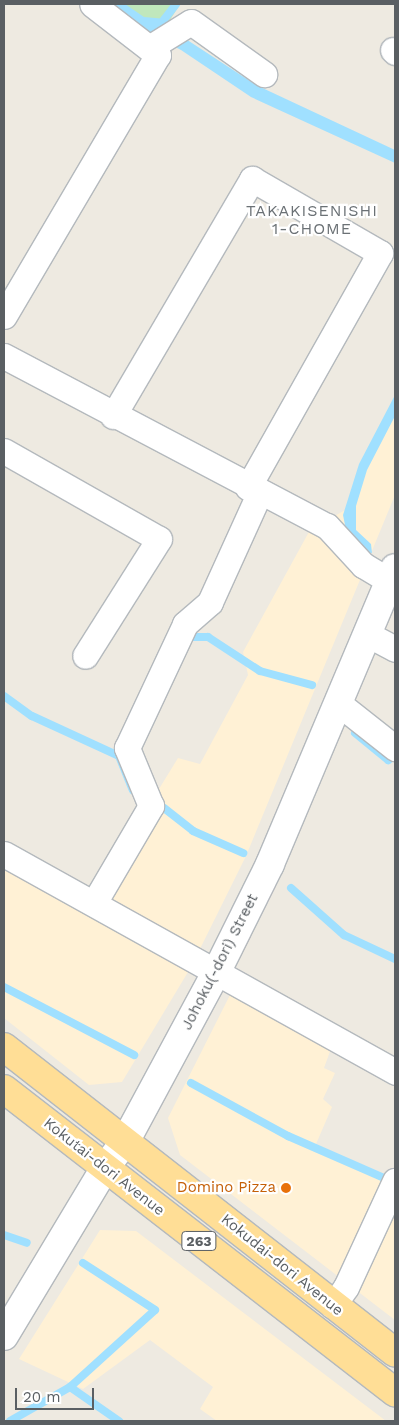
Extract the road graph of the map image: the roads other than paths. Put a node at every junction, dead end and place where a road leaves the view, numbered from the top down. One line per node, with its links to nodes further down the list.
1 (92, 4): 2 (street)
2 (154, 45): 3 (street); 4 (street)
3 (264, 74)
4 (4, 316)
5 (4, 356): 6 (street)
6 (114, 416): 8 (street); 8 (street)
7 (4, 451): 12 (street)
8 (254, 489): 9 (street); 16 (street)
9 (393, 574): 10 (street, Johoku(-dori) Street)
10 (367, 634): 11 (street); 13 (street, Johoku(-dori) Street)
11 (395, 649)
12 (85, 656)
13 (338, 703): 14 (street); 17 (street, Johoku(-dori) Street)
14 (395, 748)
15 (4, 854): 16 (street)
16 (94, 903): 17 (street)
17 (217, 971): 19 (street); 21 (street, Johoku(-dori) Street)
18 (4, 1046): 21 (highway, Kokudai-dori Avenue / 263)
19 (395, 1072)
20 (4, 1088): 22 (highway, Kokutai-dori Avenue / 263)
21 (126, 1140): 22 (street, Johoku(-dori) Street); 24 (highway, Kokudai-dori Avenue / 263)
22 (105, 1168): 25 (street, Johoku(-dori) Street); 27 (highway, Kokutai-dori Avenue / 263)
23 (393, 1187): 24 (street)
24 (333, 1306): 26 (highway, Kokudai-dori Avenue / 263)
25 (4, 1336)
26 (395, 1352)
27 (395, 1392)

